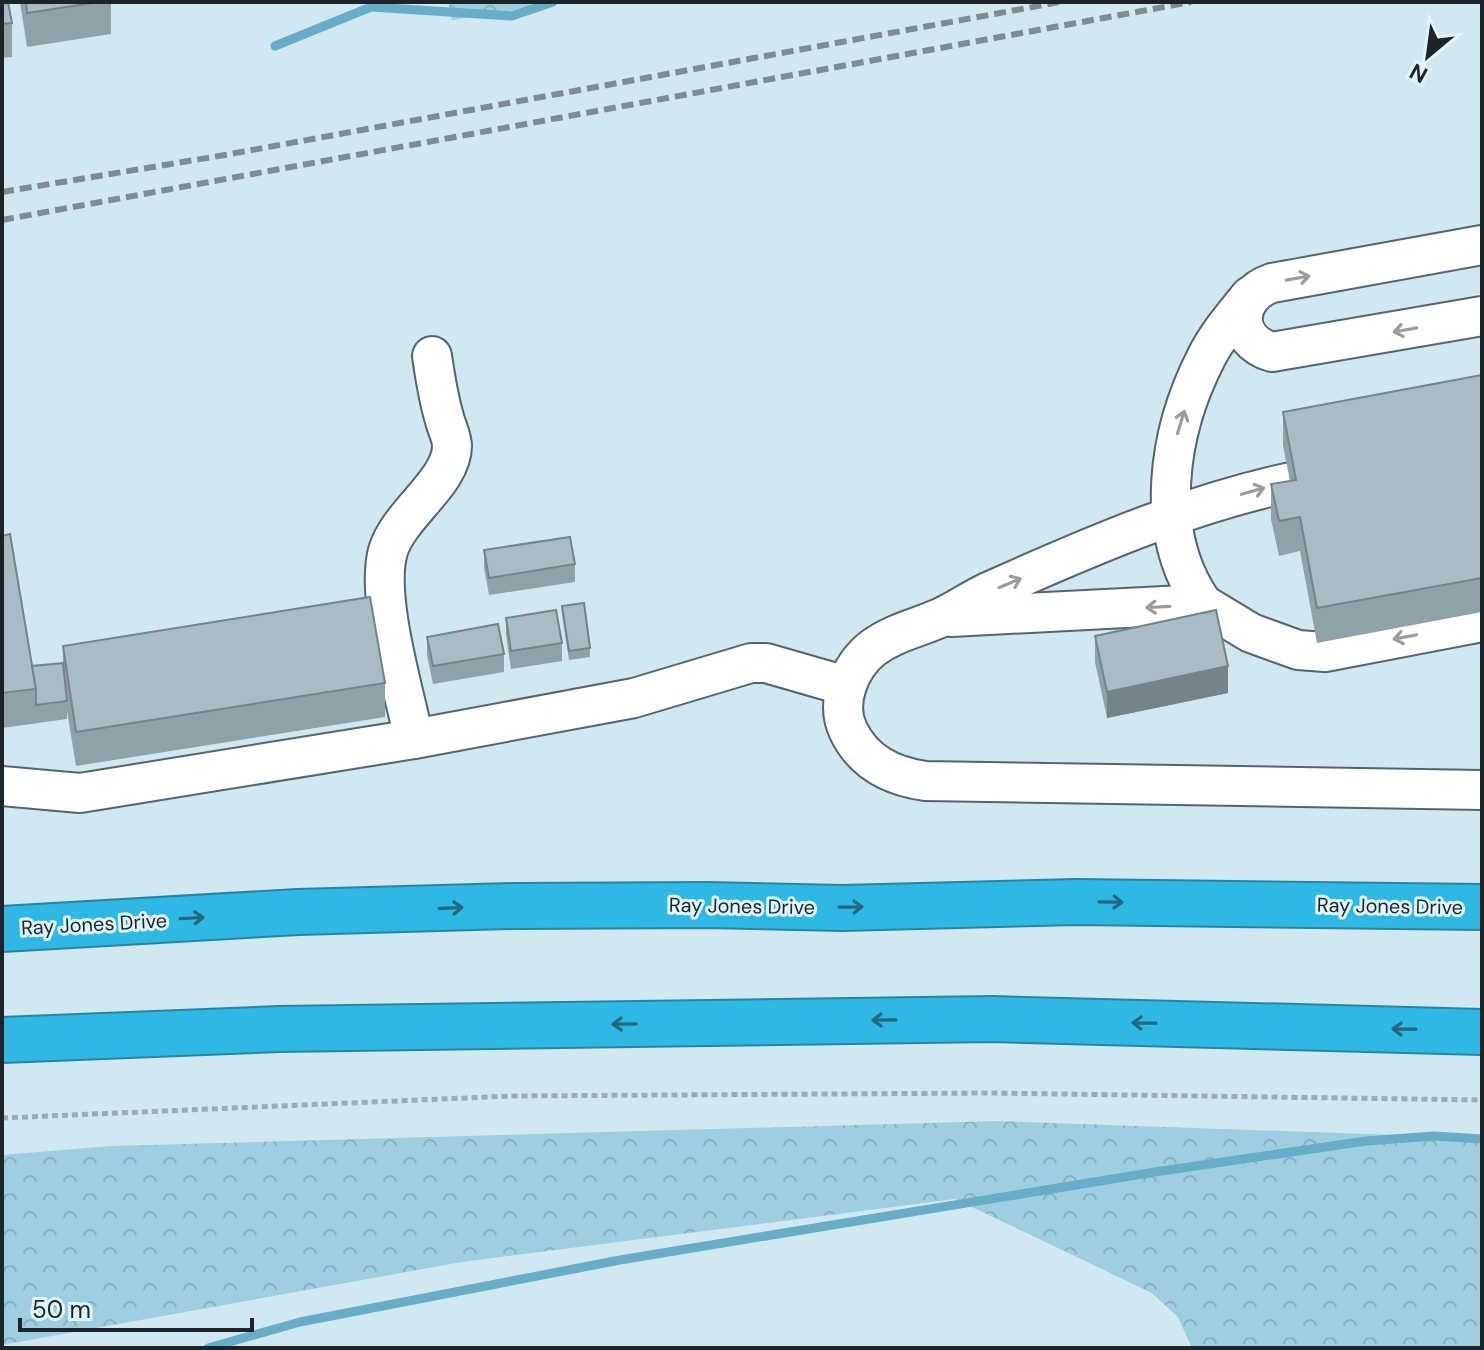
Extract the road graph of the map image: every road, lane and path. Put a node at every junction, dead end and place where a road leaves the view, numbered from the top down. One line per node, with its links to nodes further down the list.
1 (1482, 245): 2 (lane, one-way to 1)
2 (1250, 296): 3 (lane, one-way to 2); 6 (lane, one-way to 2)
3 (1482, 316)
4 (432, 356): 11 (lane)
5 (1360, 469): 6 (lane, one-way to 5)
6 (1172, 517): 7 (lane); 8 (lane, one-way to 6)
7 (1203, 604): 8 (lane, one-way to 8); 9 (lane, one-way to 7)
8 (941, 618): 10 (lane)
9 (1482, 622)
10 (846, 686): 11 (lane); 13 (lane)
11 (414, 739): 12 (lane)
12 (2, 786)
13 (1482, 790)
14 (1482, 907): 15 (highway, Ray Jones Drive, one-way to 14)
15 (2, 929)
16 (1482, 1032): 17 (highway, one-way to 17)
17 (2, 1040)
18 (1482, 1100): 19 (path)
19 (2, 1118)

